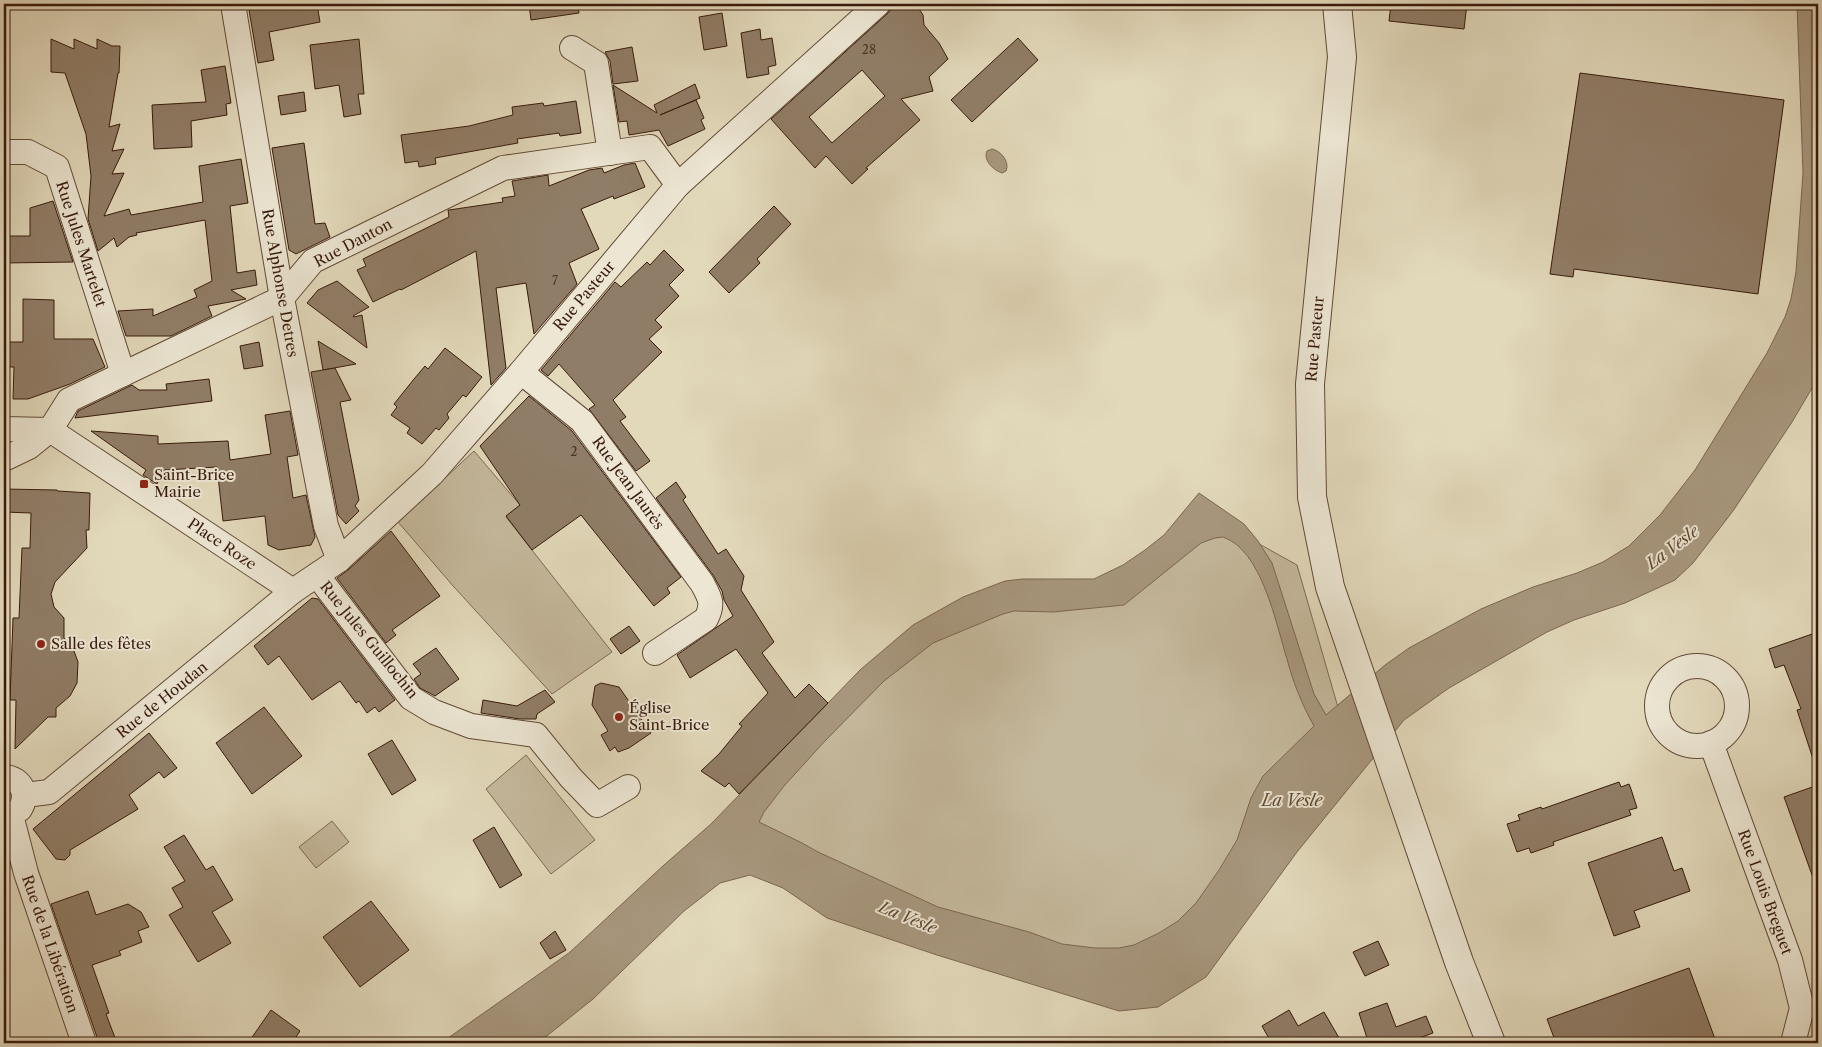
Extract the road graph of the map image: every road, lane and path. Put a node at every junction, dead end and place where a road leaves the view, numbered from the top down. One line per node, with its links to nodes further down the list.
1 (233, 4): 8 (street, Rue Alphonse Detres)
2 (878, 4): 7 (street, Rue Pasteur)
3 (1337, 4): 25 (street, Rue Pasteur)
4 (572, 48): 6 (street)
5 (4, 152): 10 (street, Rue Jules Martelet)
6 (610, 153): 7 (street, Rue Danton); 8 (street, Rue Danton)
7 (678, 185): 9 (street, Rue Pasteur)
8 (282, 298): 10 (street, Rue Danton); 14 (street, Rue Alphonse Detres)
9 (521, 372): 14 (street, Rue Pasteur); 17 (street, Rue Jean Jaurès)
10 (123, 374): 12 (street, Rue Danton)
11 (4, 429): 12 (street)
12 (50, 430): 13 (street); 16 (street, Place Roze)
13 (4, 459)
14 (339, 560): 15 (street, Rue Pasteur)
15 (317, 575): 16 (street, Rue Pasteur); 20 (street, Rue Jules Guillochin)
16 (293, 591): 21 (street, Rue de Houdan)
17 (655, 653)
18 (1711, 743): 26 (street, Rue Louis Breguet)
19 (4, 777): 21 (street)
20 (628, 787)
21 (25, 795): 22 (street)
22 (6, 816): 23 (street, Rue de la Libération)
23 (14, 864): 24 (street, Rue de la Libération)
24 (84, 1043)
25 (1491, 1043)
26 (1793, 1043)

